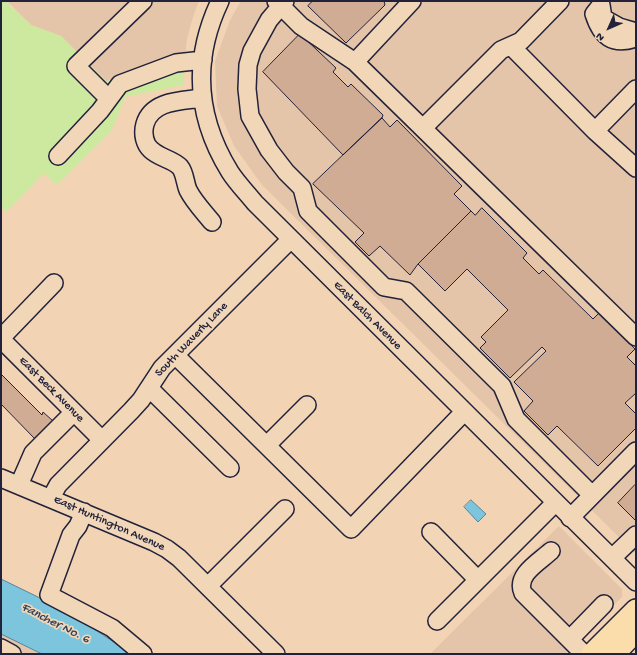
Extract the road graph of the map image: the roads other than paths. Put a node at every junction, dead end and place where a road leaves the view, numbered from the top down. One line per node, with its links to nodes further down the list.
1 (143, 1): 13 (street)
2 (220, 1): 9 (street, East Balch Avenue)
3 (412, 1): 10 (street)
4 (560, 1): 8 (street)
5 (280, 2): 10 (street); 34 (street)
6 (636, 32): 7 (street)
7 (636, 38)
8 (511, 46): 14 (street); 15 (street)
9 (203, 60): 12 (street, East Balch Avenue); 13 (street)
10 (355, 62): 14 (street)
11 (636, 89): 15 (street)
12 (202, 98): 18 (street); 19 (street, East Balch Avenue)
13 (109, 99): 16 (street)
14 (423, 128): 21 (street)
15 (595, 131): 17 (street)
16 (58, 156)
17 (636, 168)
18 (212, 222)
19 (291, 240): 23 (street, South Waverly Lane); 27 (street, East Balch Avenue)
20 (54, 283): 22 (street)
21 (636, 336)
22 (1, 338): 26 (street, East Beck Avenue)
23 (175, 354): 24 (street, South Waverly Lane); 29 (street)
24 (149, 388): 28 (street, South Waverly Lane); 31 (street)
25 (307, 405): 29 (street)
26 (74, 412): 28 (street, East Beck Avenue); 33 (street)
27 (464, 412): 29 (street); 36 (street, East Balch Avenue)
28 (102, 440): 35 (street, South Waverly Lane)
29 (267, 445)
30 (633, 459): 34 (street)
31 (230, 468)
32 (1, 478): 33 (street, East Huntington Avenue)
33 (19, 485): 35 (street, East Huntington Avenue)
34 (592, 495): 39 (street)
35 (51, 498): 38 (street, East Huntington Avenue)
36 (555, 502): 39 (street, East Balch Avenue); 44 (street)
37 (285, 509): 46 (street)
38 (84, 512): 46 (street, East Huntington Avenue); 54 (street)
39 (570, 518): 43 (street, East Balch Avenue)
40 (431, 532): 44 (street)
41 (635, 538): 43 (street)
42 (551, 551): 51 (street)
43 (612, 558): 45 (street, East Balch Avenue)
44 (478, 580): 49 (street)
45 (636, 582)
46 (208, 586): 55 (street, East Huntington Avenue)
47 (604, 604): 51 (street)
48 (636, 610): 57 (main road)
49 (437, 621)
50 (636, 631): 58 (main road)
51 (570, 639): 56 (street)
52 (1, 648): 53 (street)
53 (12, 654)
54 (143, 654)
55 (276, 654)
56 (584, 654)
57 (592, 654)
58 (614, 654)

